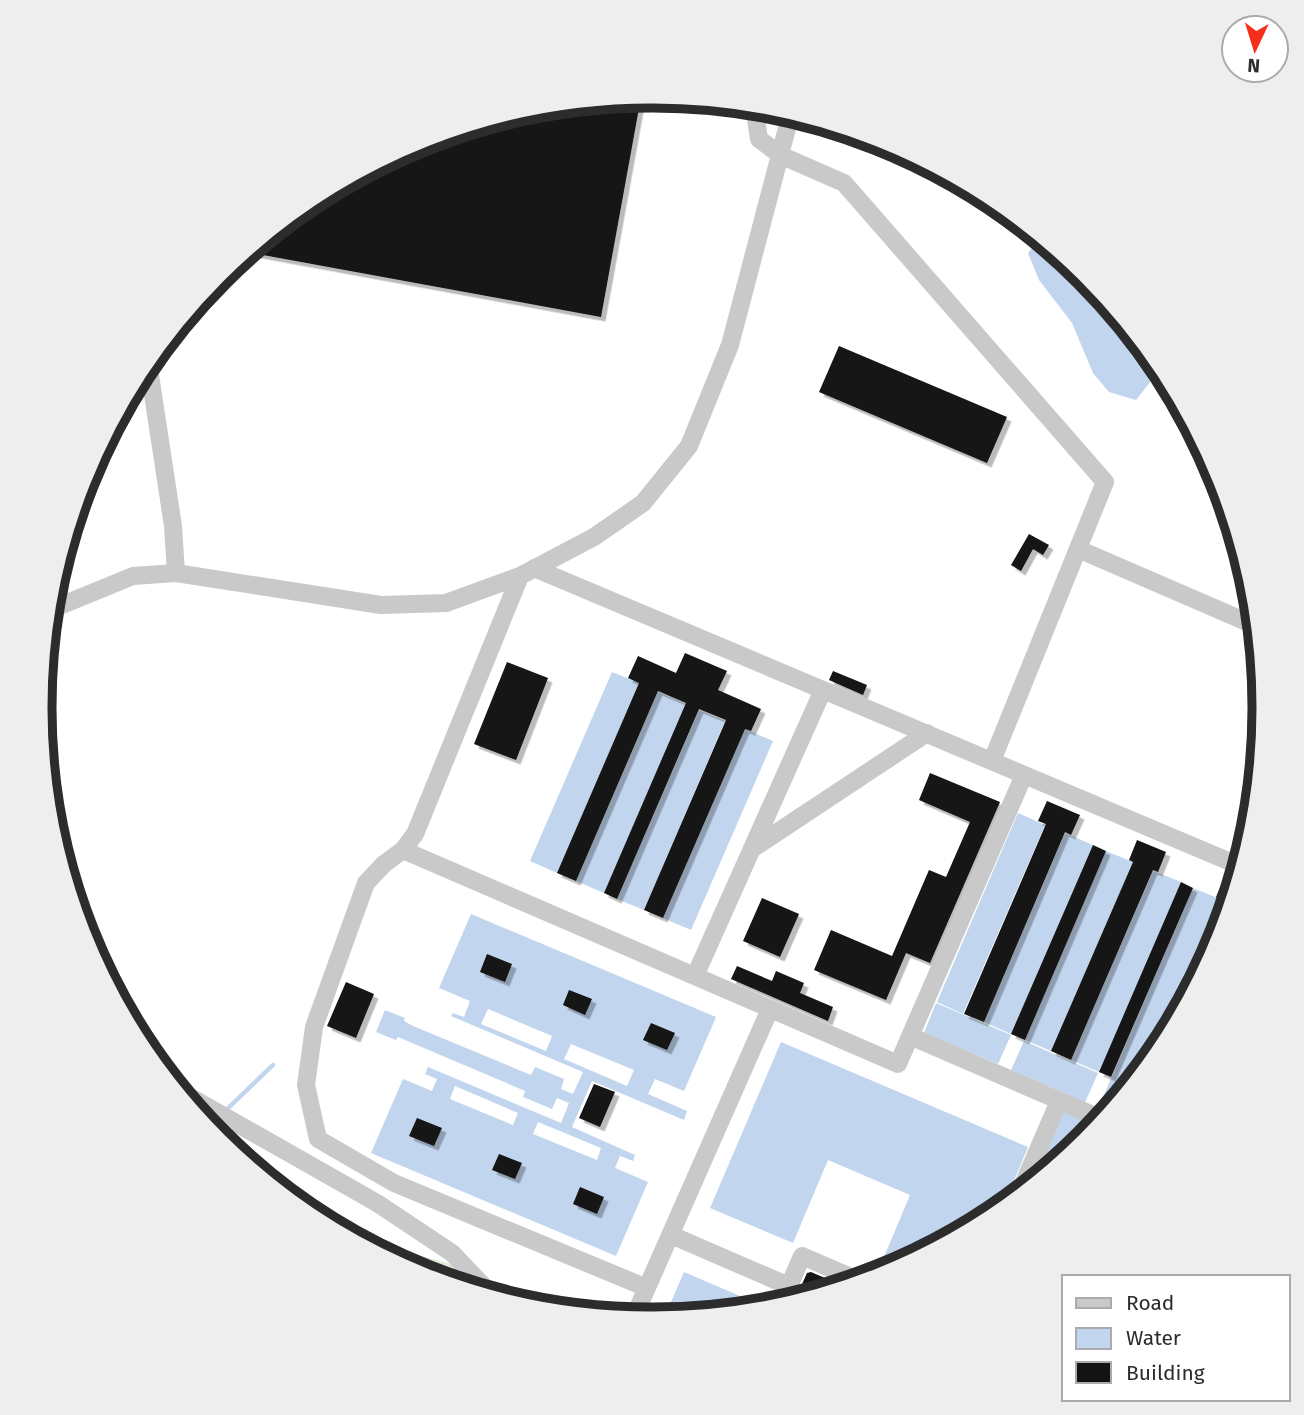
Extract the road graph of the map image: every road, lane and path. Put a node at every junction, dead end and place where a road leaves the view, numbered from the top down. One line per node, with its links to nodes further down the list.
1 (756, 118): 3 (lane)
2 (788, 124): 3 (lane)
3 (780, 155): 5 (lane); 6 (lane)
4 (150, 380): 7 (lane)
5 (1077, 549): 9 (lane); 12 (lane)
6 (527, 572): 7 (lane); 10 (lane); 14 (lane)
7 (176, 573): 8 (lane)
8 (62, 605)
9 (1245, 621)
10 (823, 690): 11 (lane); 15 (lane)
11 (927, 733): 12 (lane); 15 (lane)
12 (992, 761): 13 (lane)
13 (1024, 775): 16 (lane); 19 (lane)
14 (403, 850): 17 (lane); 28 (lane)
15 (751, 850): 17 (lane)
16 (1231, 862)
17 (695, 976): 18 (lane)
18 (770, 1009): 19 (lane); 24 (lane)
19 (910, 1036): 20 (lane)
20 (1059, 1101): 22 (lane); 23 (lane)
21 (201, 1103): 26 (lane)
22 (1092, 1115)
23 (1027, 1174)
24 (671, 1235): 27 (lane); 28 (lane)
25 (846, 1275): 27 (lane)
26 (479, 1281)
27 (789, 1286): 29 (lane)
28 (647, 1288): 30 (lane)
29 (787, 1291)
30 (639, 1307)

